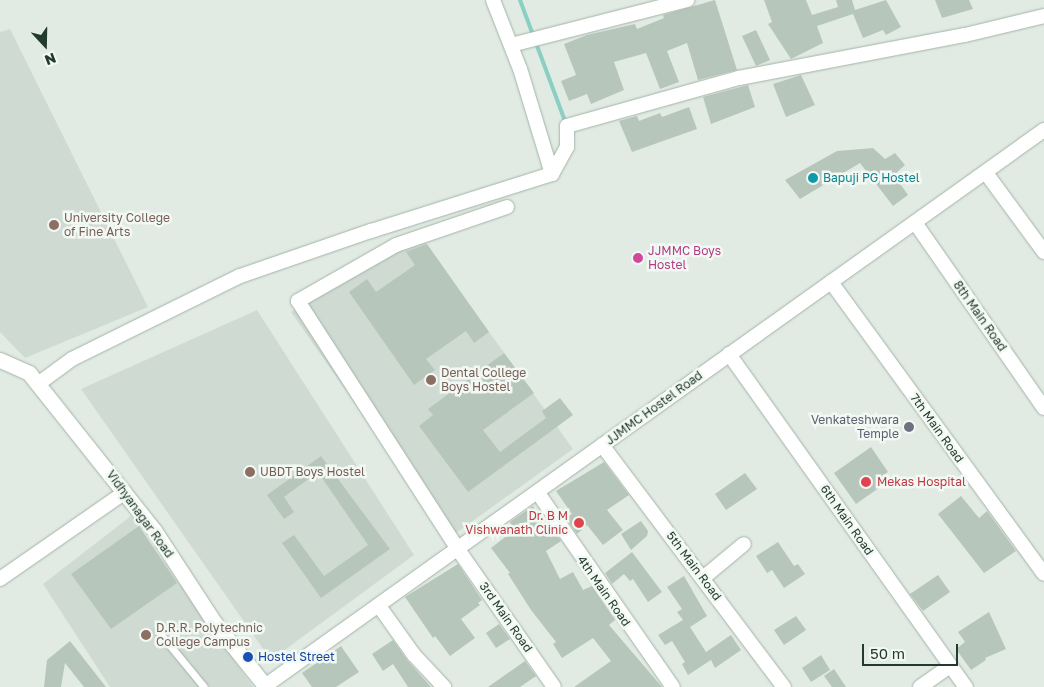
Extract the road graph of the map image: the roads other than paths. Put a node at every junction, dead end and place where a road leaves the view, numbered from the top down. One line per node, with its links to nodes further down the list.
1 (493, 0): 4 (street)
2 (687, 0): 4 (street)
3 (1044, 16): 7 (street)
4 (511, 46): 7 (street)
5 (1044, 130): 6 (street, JJMMC Hostel Road)
6 (986, 173): 9 (street, JJMMC Hostel Road); 10 (street)
7 (552, 174): 14 (street)
8 (507, 207): 20 (street, 3rd Main Road)
9 (916, 224): 11 (street, JJMMC Hostel Road); 15 (street, 8th Main Road)
10 (1044, 252)
11 (831, 282): 12 (street, JJMMC Hostel Road); 21 (street, 7th Main Road)
12 (729, 354): 16 (street, JJMMC Hostel Road); 26 (street, 6th Main Road)
13 (0, 360): 14 (street, Vidhyanagar Road)
14 (38, 384): 17 (street, Vidhyanagar Road)
15 (1044, 408)
16 (602, 445): 18 (street, JJMMC Hostel Road); 22 (street, 5th Main Road)
17 (125, 492): 23 (street); 27 (street, Vidhyanagar Road)
18 (538, 493): 20 (street, JJMMC Hostel Road); 31 (street, 4th Main Road)
19 (744, 544): 22 (street)
20 (457, 548): 24 (street, JJMMC Hostel Road); 30 (street, 3rd Main Road)
21 (1044, 574)
22 (703, 578): 32 (street, 5th Main Road)
23 (0, 579)
24 (379, 606): 27 (street, JJMMC Hostel Road); 29 (street)
25 (158, 631): 28 (lane)
26 (950, 666): 33 (street); 34 (street, 6th Main Road)
27 (265, 686)
28 (204, 687)
29 (444, 687)
30 (554, 687)
31 (673, 687)
32 (784, 687)
33 (920, 687)
34 (966, 687)

